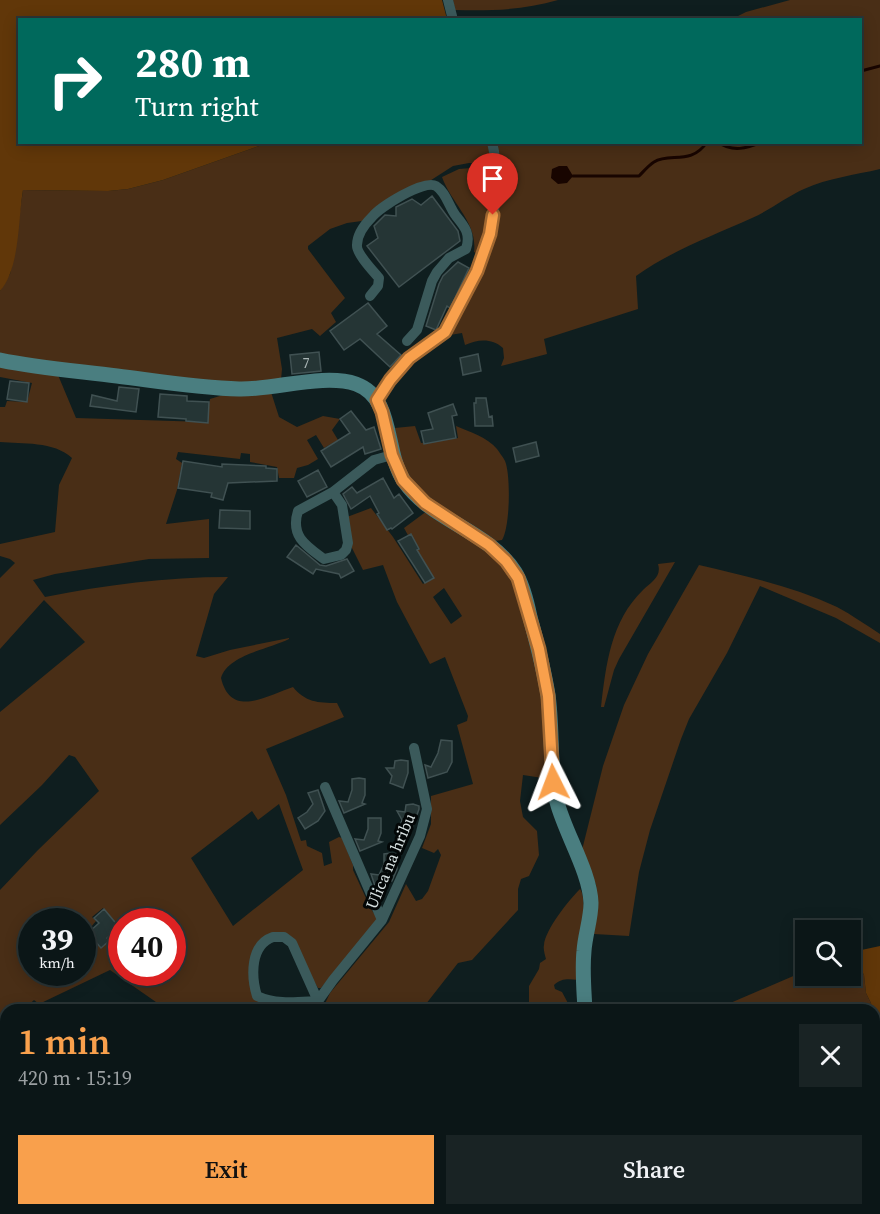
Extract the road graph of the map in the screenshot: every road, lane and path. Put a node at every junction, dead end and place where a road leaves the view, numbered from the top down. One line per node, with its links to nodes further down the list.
1 (448, 0): 2 (street)
2 (452, 18)
3 (492, 144): 7 (street)
4 (370, 296): 5 (street)
5 (407, 341)
6 (0, 360): 7 (street)
7 (377, 400): 8 (street)
8 (392, 455): 9 (street); 16 (street)
9 (333, 492): 9 (street)
10 (414, 748): 12 (street, Ulica na hribu)
11 (325, 787): 12 (street)
12 (382, 920): 15 (street, Ulica na hribu)
13 (305, 1004): 14 (street)
14 (318, 1004)
15 (319, 1004)
16 (585, 1004)

